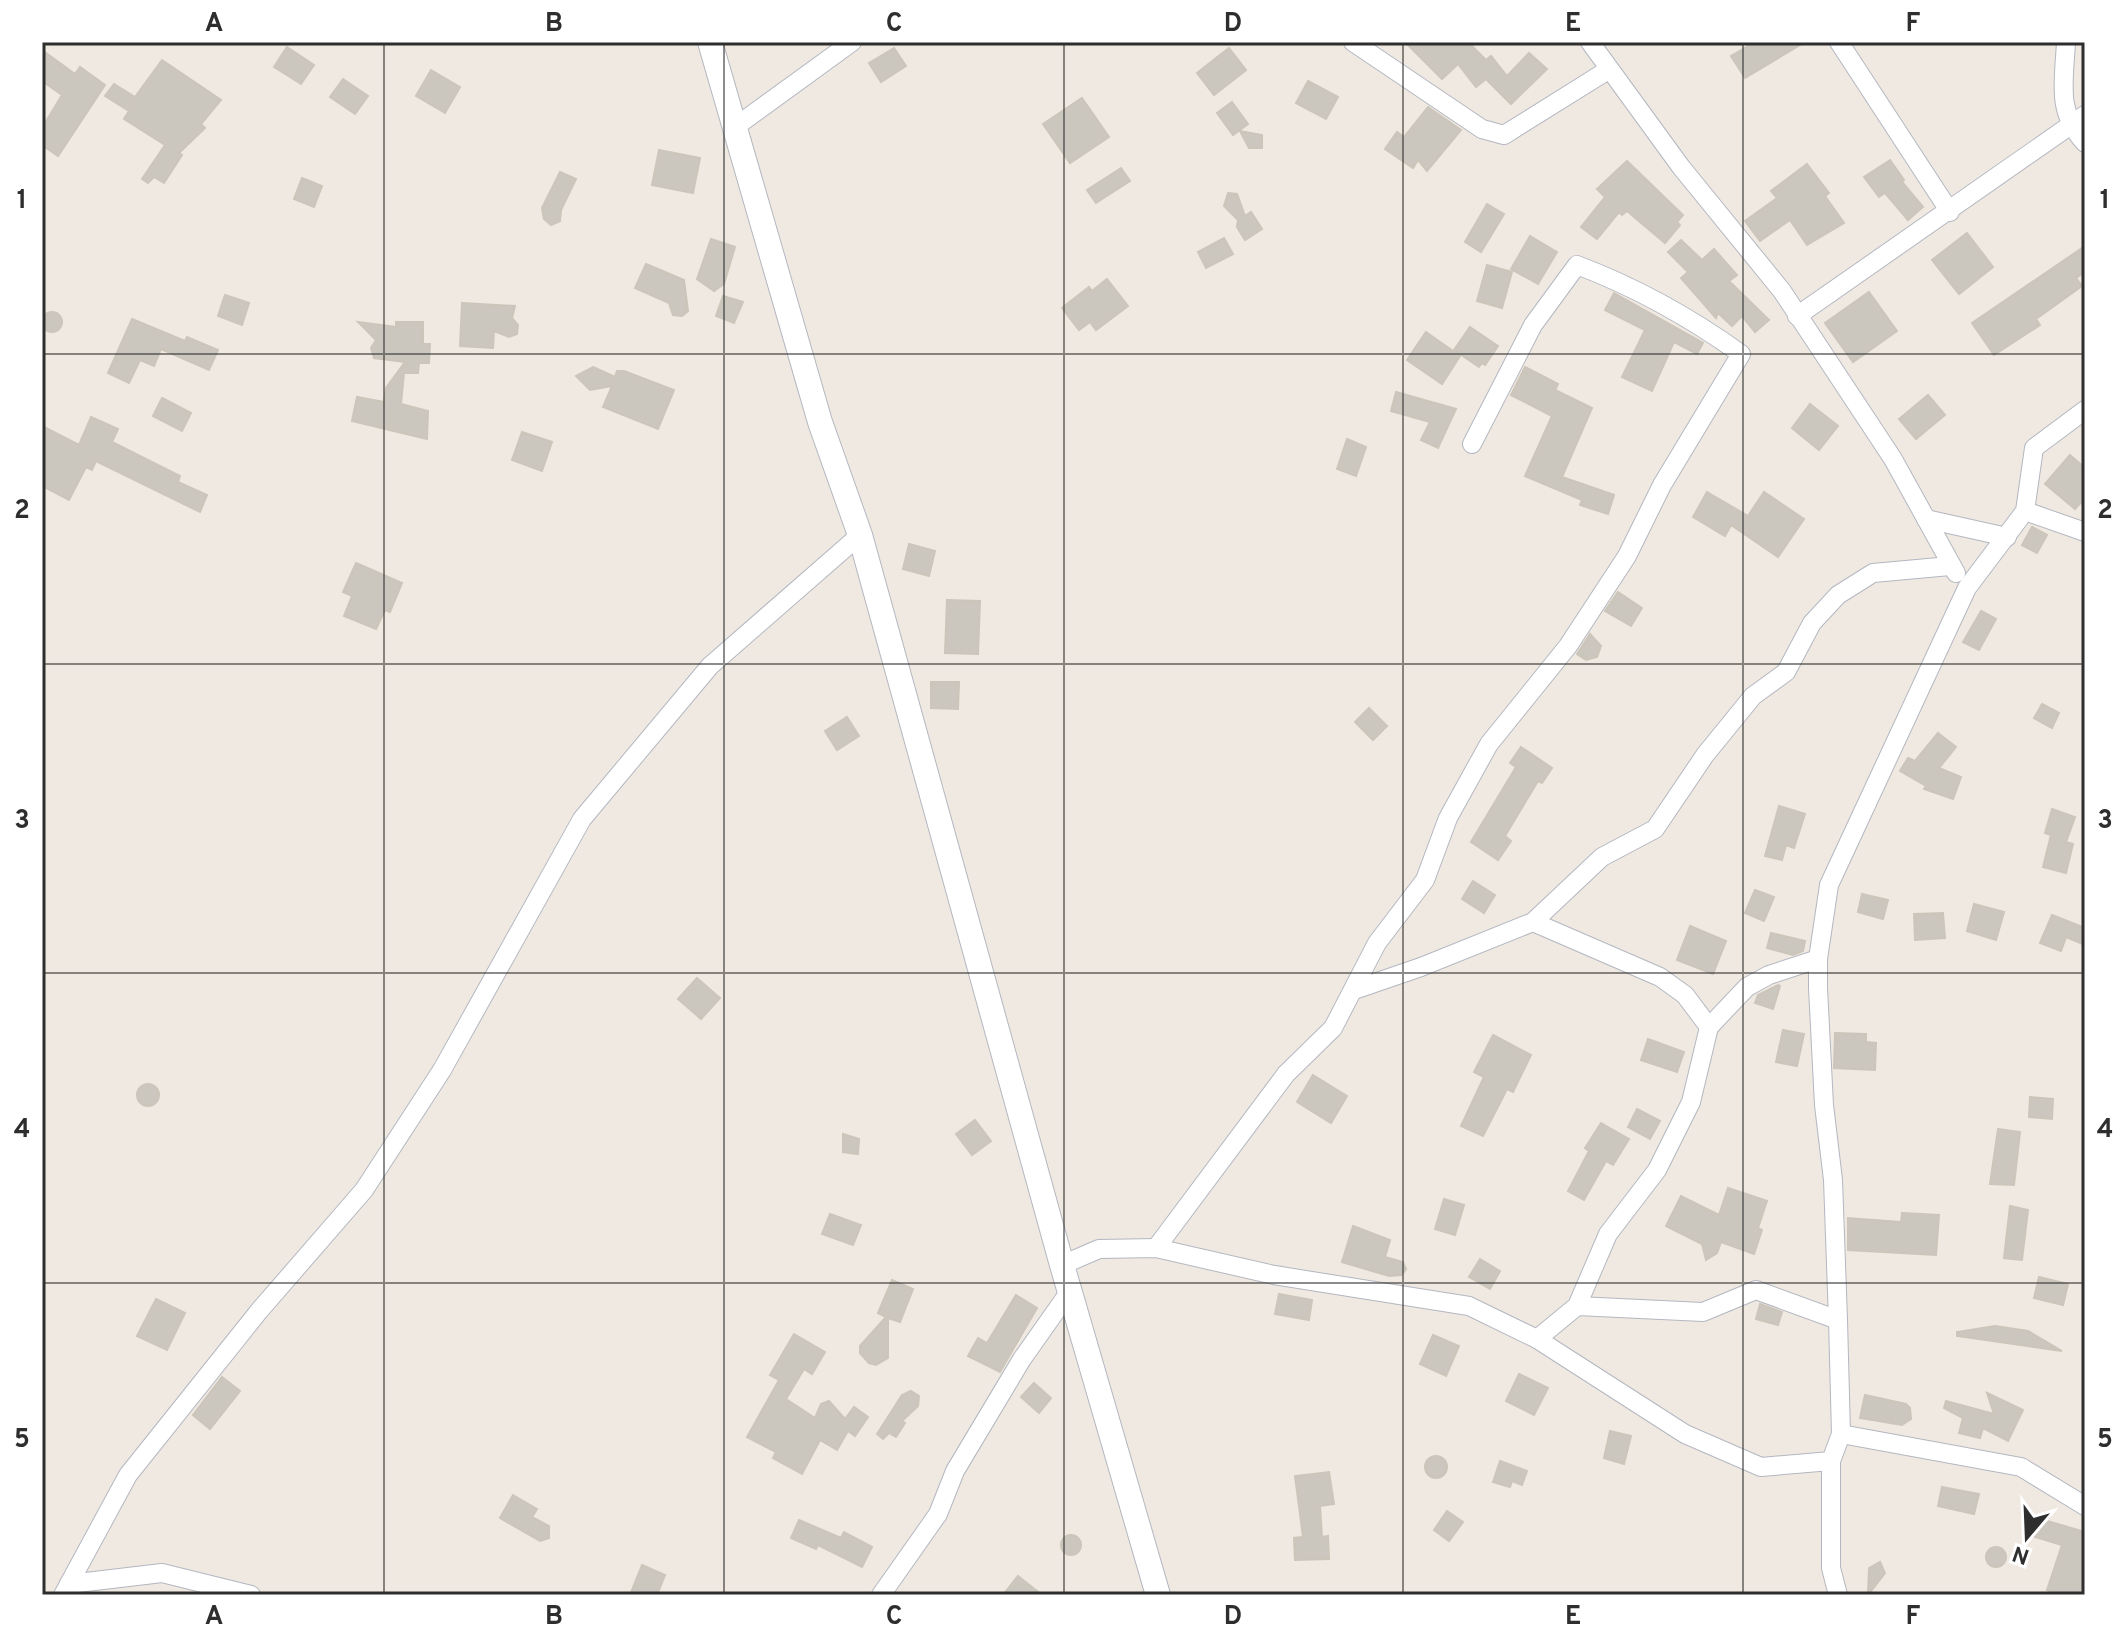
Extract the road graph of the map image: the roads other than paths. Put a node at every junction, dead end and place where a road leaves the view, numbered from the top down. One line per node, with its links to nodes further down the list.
1 (710, 42): 9 (main road)
2 (852, 42): 9 (street)
3 (1353, 42): 7 (street)
4 (1590, 42): 7 (street)
5 (1839, 42): 11 (street)
6 (2066, 42): 8 (street)
7 (1608, 70): 12 (street)
8 (2077, 120): 10 (street); 11 (street)
9 (735, 127): 18 (main road)
10 (2085, 143)
11 (1950, 212): 12 (street)
12 (1797, 316): 16 (street)
13 (2085, 410): 15 (street)
14 (1472, 444): 24 (street)
15 (2025, 511): 17 (street); 19 (street)
16 (1926, 519): 19 (street); 20 (street)
17 (2085, 532)
18 (860, 535): 27 (main road); 35 (street)
19 (2007, 537): 21 (street)
20 (1950, 566): 21 (street); 22 (street)
21 (1967, 588): 23 (street)
22 (1533, 922): 24 (street); 25 (street)
23 (1818, 959): 25 (street); 30 (street)
24 (1357, 989): 26 (street)
25 (1709, 1027): 29 (street)
26 (1156, 1248): 27 (street); 31 (street)
27 (1062, 1265): 28 (main road)
28 (1070, 1291): 37 (street); 38 (main road)
29 (1577, 1306): 30 (street); 31 (street)
30 (1838, 1320): 32 (street)
31 (1537, 1339): 33 (street)
32 (1841, 1434): 33 (street); 34 (street)
33 (1831, 1461): 39 (street)
34 (2085, 1506)
35 (66, 1590): 36 (street)
36 (251, 1595)
37 (881, 1595)
38 (1158, 1595)
39 (1838, 1595)

